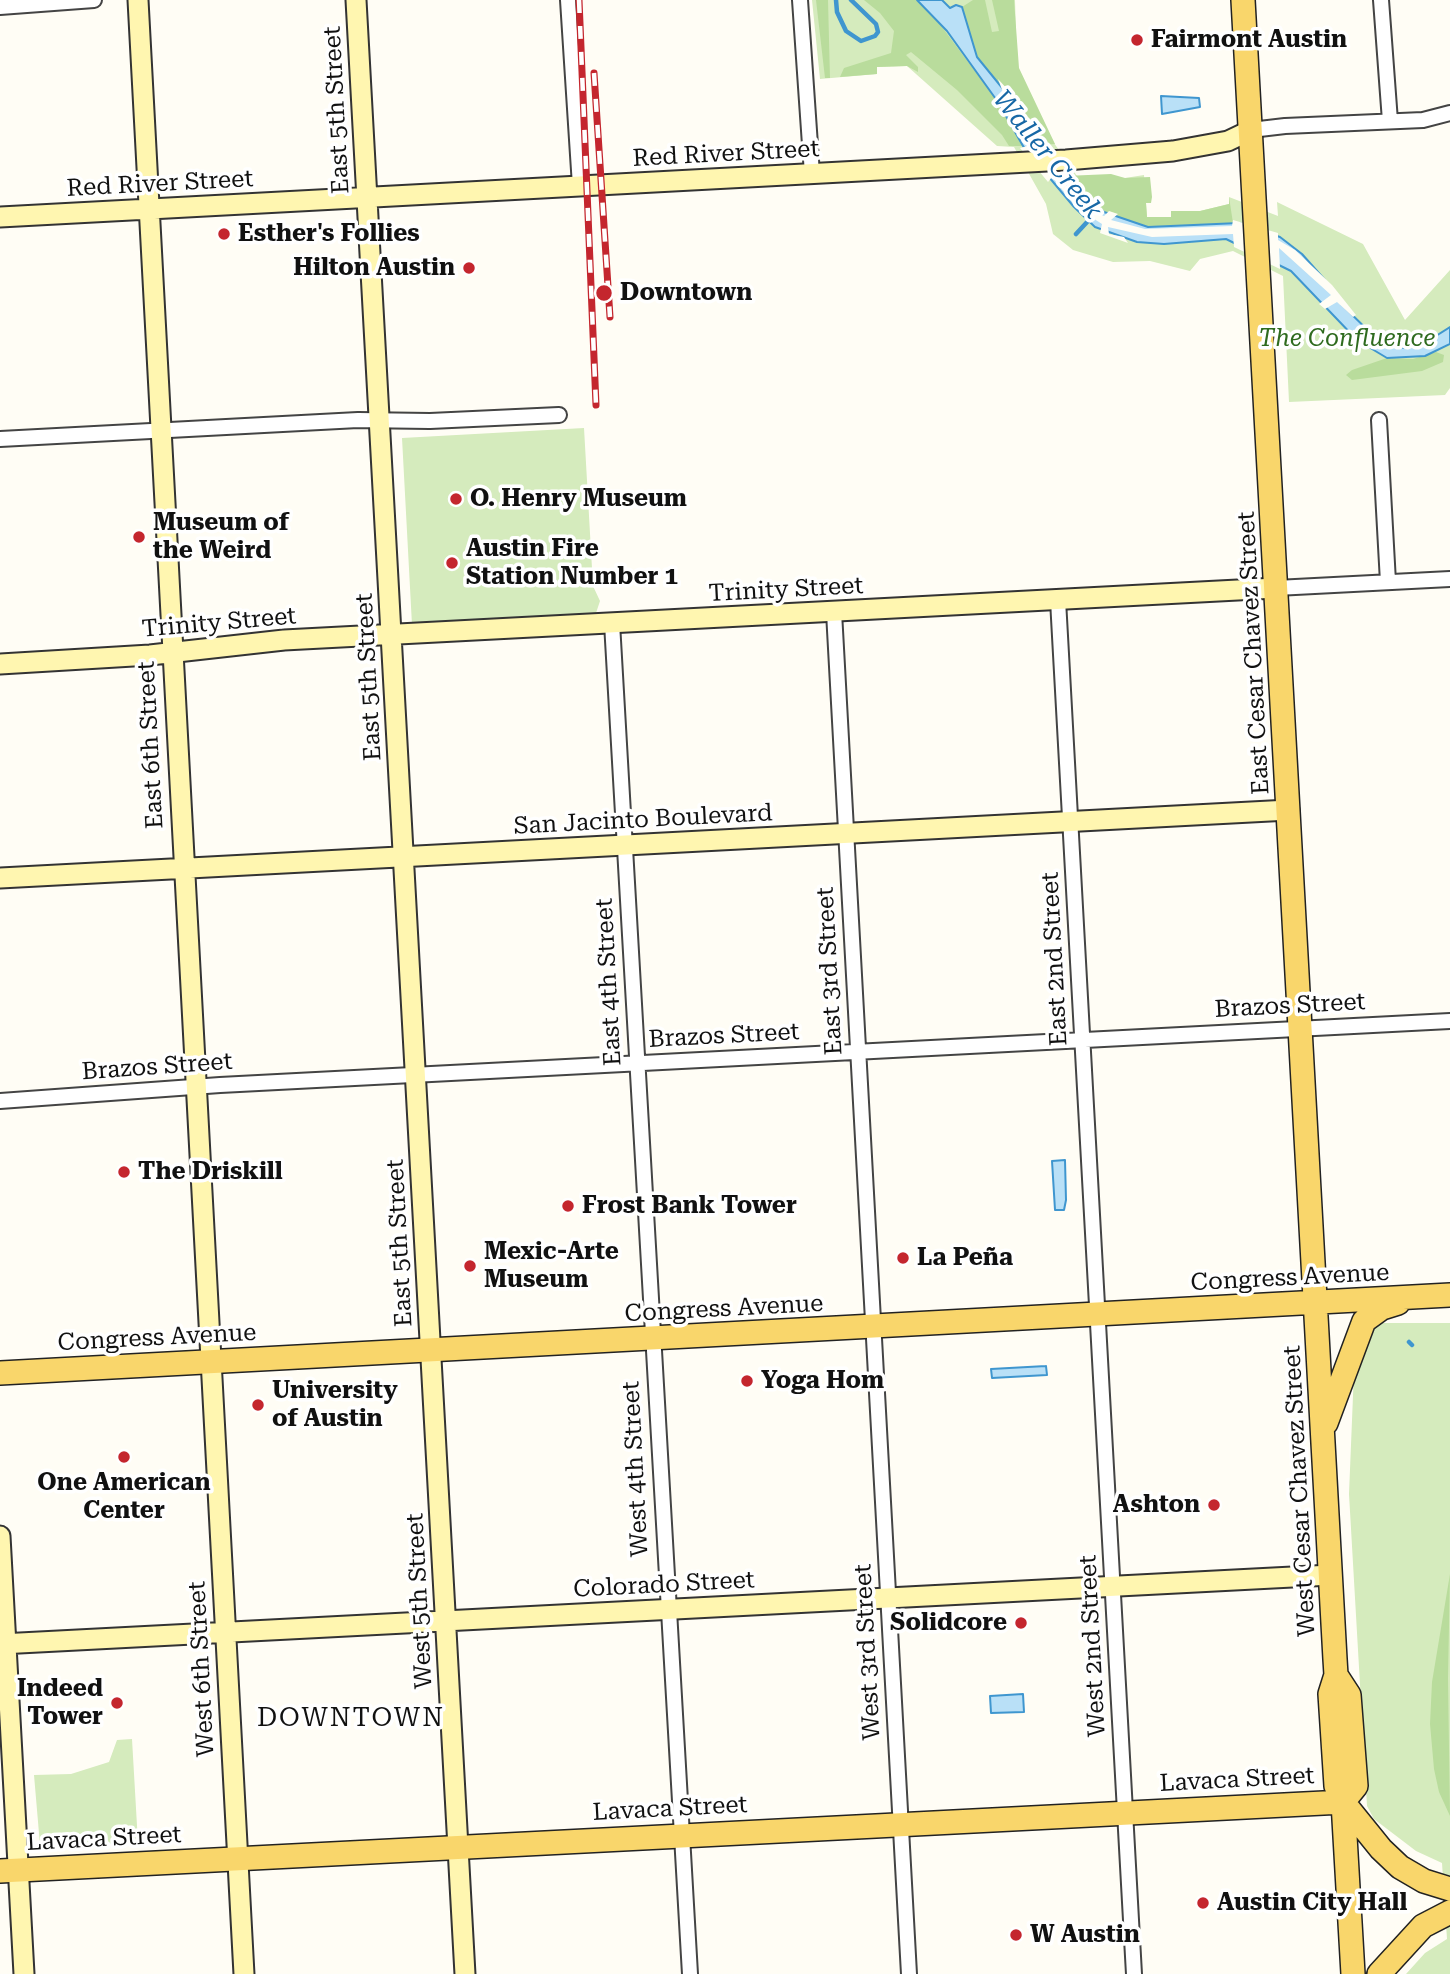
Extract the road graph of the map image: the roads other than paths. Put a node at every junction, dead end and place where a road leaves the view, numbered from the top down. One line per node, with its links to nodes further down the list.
1 (94, 0): 8 (street)
2 (138, 0): 15 (main road, East 6th Street)
3 (356, 0): 14 (main road, East 5th Street)
4 (568, 0): 13 (street)
5 (800, 0): 12 (street)
6 (1243, 0): 11 (main road, East Cesar Chavez Street)
7 (1381, 0): 10 (street)
8 (0, 7)
9 (1450, 113): 10 (street, Red River Street)
10 (1390, 121): 11 (street, Red River Street)
11 (1251, 130): 12 (main road, Red River Street); 24 (main road, East Cesar Chavez Street)
12 (812, 174): 13 (main road, Red River Street)
13 (580, 186): 14 (main road, Red River Street)
14 (367, 197): 15 (main road, Red River Street); 18 (main road, East 5th Street)
15 (149, 209): 16 (main road, Red River Street); 20 (main road, East 6th Street)
16 (0, 217)
17 (559, 415): 18 (street)
18 (379, 420): 20 (street); 28 (main road, East 5th Street)
19 (1378, 420): 23 (street)
20 (159, 430): 21 (street); 29 (main road, East 6th Street)
21 (0, 439)
22 (1450, 579): 23 (street, Trinity Street)
23 (1388, 582): 24 (street, Trinity Street)
24 (1276, 588): 25 (main road, Trinity Street); 31 (main road, East Cesar Chavez Street)
25 (1058, 600): 26 (main road, Trinity Street); 32 (street, East 2nd Street)
26 (834, 612): 27 (main road, Trinity Street); 33 (street, East 3rd Street)
27 (612, 623): 28 (main road, Trinity Street); 34 (street, East 4th Street)
28 (391, 635): 29 (main road, Trinity Street); 35 (main road, East 5th Street)
29 (171, 652): 30 (main road, Trinity Street); 36 (main road, East 6th Street)
30 (0, 664)
31 (1289, 810): 32 (main road, San Jacinto Boulevard); 39 (main road, East Cesar Chavez Street)
32 (1070, 822): 33 (main road, San Jacinto Boulevard); 40 (street, East 2nd Street)
33 (846, 834): 34 (main road, San Jacinto Boulevard); 41 (street, East 3rd Street)
34 (624, 845): 35 (main road, San Jacinto Boulevard); 42 (street, East 4th Street)
35 (403, 857): 36 (main road, San Jacinto Boulevard); 43 (main road, East 5th Street)
36 (182, 869): 37 (main road, San Jacinto Boulevard); 44 (main road, East 6th Street)
37 (0, 878)
38 (1450, 1021): 39 (street, Brazos Street)
39 (1301, 1028): 40 (street, Brazos Street); 48 (main road, East Cesar Chavez Street)
40 (1082, 1040): 41 (street, Brazos Street); 49 (street, East 2nd Street)
41 (858, 1052): 42 (street, Brazos Street); 50 (street, East 3rd Street)
42 (636, 1063): 43 (street, Brazos Street); 51 (street, East 4th Street)
43 (415, 1075): 44 (street, Brazos Street); 52 (main road, East 5th Street)
44 (195, 1087): 45 (street, Brazos Street); 53 (main road, East 6th Street)
45 (0, 1101)
46 (1450, 1295): 47 (main road, Congress Avenue)
47 (1414, 1297): 48 (main road, Congress Avenue); 55 (main road)
48 (1316, 1304): 49 (main road, Congress Avenue); 55 (main road, West Cesar Chavez Street)
49 (1098, 1316): 50 (main road, Congress Avenue); 58 (street, West 2nd Street)
50 (872, 1327): 51 (main road, Congress Avenue); 59 (street, West 3rd Street)
51 (652, 1339): 52 (main road, Congress Avenue); 60 (street, West 4th Street)
52 (431, 1350): 53 (main road, Congress Avenue); 61 (main road, West 5th Street)
53 (210, 1362): 54 (main road, Congress Avenue); 62 (main road, West 6th Street)
54 (0, 1373)
55 (1323, 1431): 57 (main road, West Cesar Chavez Street)
56 (0, 1536): 63 (main road)
57 (1331, 1575): 58 (main road, Colorado Street); 64 (main road, West Cesar Chavez Street)
58 (1112, 1586): 59 (main road, Colorado Street); 65 (street, West 2nd Street)
59 (887, 1598): 60 (main road, Colorado Street); 66 (street, West 3rd Street)
60 (667, 1609): 61 (main road, Colorado Street); 67 (street, West 4th Street)
61 (446, 1621): 62 (main road, Colorado Street); 68 (main road, West 5th Street)
62 (225, 1633): 63 (main road, Colorado Street); 69 (main road, West 6th Street)
63 (3, 1644): 70 (main road)
64 (1343, 1802): 65 (main road, Lavaca Street); 71 (main road); 79 (main road, West Cesar Chavez Street)
65 (1125, 1812): 66 (main road, Lavaca Street); 78 (street, West 2nd Street)
66 (900, 1823): 67 (main road, Lavaca Street); 77 (street, West 3rd Street)
67 (680, 1835): 68 (main road, Lavaca Street); 76 (street, West 4th Street)
68 (458, 1847): 69 (main road, Lavaca Street); 75 (main road, West 5th Street)
69 (237, 1858): 70 (main road, Lavaca Street); 74 (main road, West 6th Street)
70 (9, 1870): 73 (main road)
71 (1445, 1887)
72 (1448, 1913): 80 (main road)
73 (24, 1974)
74 (244, 1974)
75 (465, 1974)
76 (690, 1974)
77 (909, 1974)
78 (1134, 1974)
79 (1353, 1974)
80 (1379, 1974)

